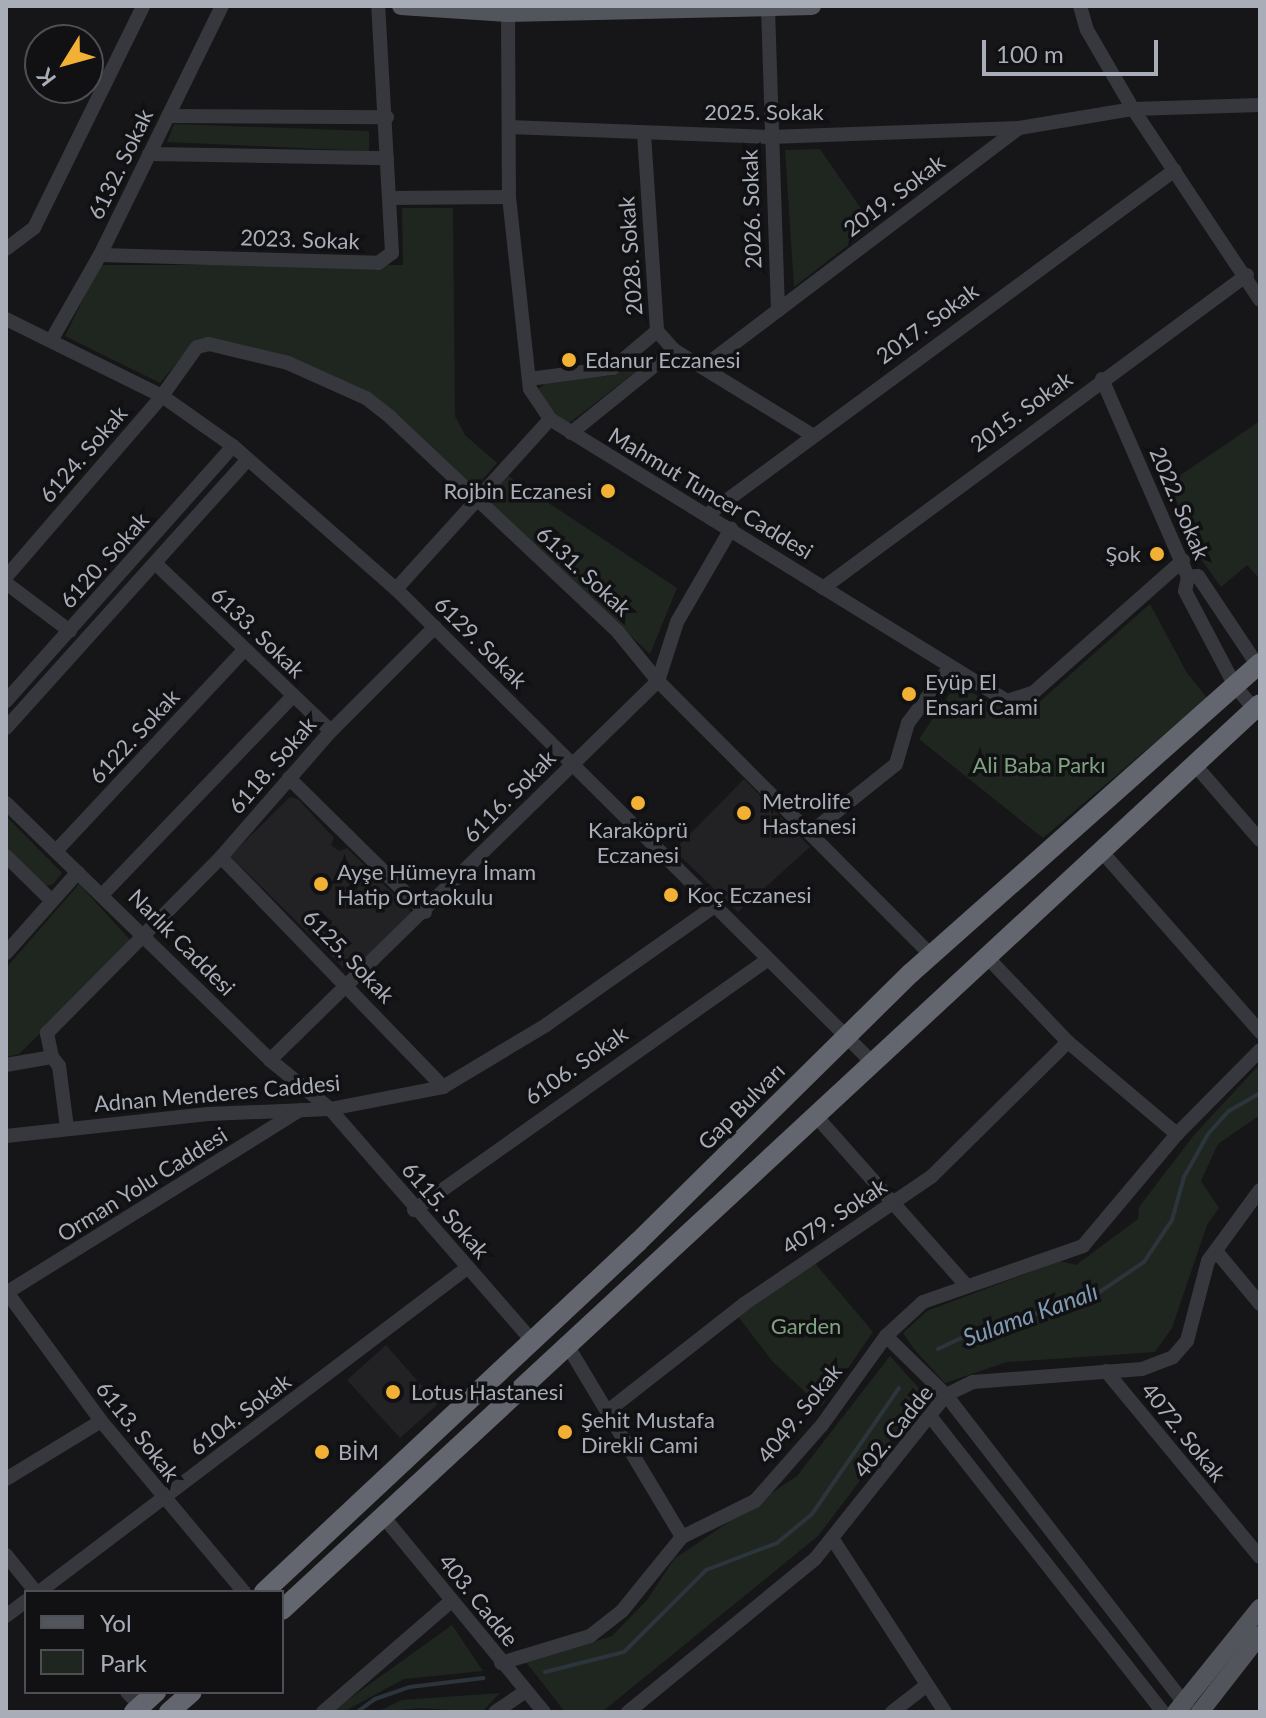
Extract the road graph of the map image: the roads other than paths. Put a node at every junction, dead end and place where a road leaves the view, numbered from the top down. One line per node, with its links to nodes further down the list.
1 (143, 6): 22 (street)
2 (222, 6): 11 (street, 6132. Sokak)
3 (378, 6): 12 (street, 2023. Sokak)
4 (401, 6): 8 (main road)
5 (812, 6): 7 (main road)
6 (1080, 6): 10 (street)
7 (768, 9): 8 (main road); 16 (street, 2026. Sokak)
8 (508, 13): 13 (street, Mahmut Tuncer Caddesi)
9 (1260, 105): 10 (street, 2019. Sokak)
10 (1133, 109): 14 (street, 2019. Sokak); 19 (street)
11 (168, 116): 12 (street); 17 (street, 6132. Sokak)
12 (387, 117): 18 (street, 2023. Sokak)
13 (509, 127): 15 (street, 2025. Sokak); 20 (street, Mahmut Tuncer Caddesi)
14 (1019, 128): 16 (street, 2025. Sokak); 26 (street, 2019. Sokak)
15 (644, 134): 16 (street, 2025. Sokak); 28 (street, 2028. Sokak)
16 (770, 137): 26 (street, 2026. Sokak)
17 (149, 154): 18 (street); 23 (street, 6132. Sokak)
18 (387, 158): 21 (street, 2023. Sokak)
19 (1175, 170): 24 (street); 37 (street, 2017. Sokak)
20 (509, 197): 21 (street); 32 (street, Mahmut Tuncer Caddesi)
21 (389, 198): 23 (street, 2023. Sokak)
22 (6, 249)
23 (100, 255): 29 (street, 6132. Sokak)
24 (1247, 275): 25 (street); 33 (street, 2015. Sokak)
25 (1260, 300)
26 (778, 311): 31 (street, 2019. Sokak)
27 (6, 319): 29 (street, 6129. Sokak)
28 (657, 331): 30 (street, 2028. Sokak); 32 (street)
29 (52, 339): 34 (street, 6129. Sokak)
30 (674, 350): 31 (street, 2028. Sokak); 36 (street)
31 (703, 367): 37 (street, 2028. Sokak)
32 (529, 379): 35 (street, Mahmut Tuncer Caddesi)
33 (1102, 379): 43 (street, 2022. Sokak); 47 (street, 2015. Sokak)
34 (162, 396): 38 (street, 6129. Sokak); 40 (street, 6131. Sokak); 46 (street, 6124. Sokak)
35 (550, 419): 36 (street, Mahmut Tuncer Caddesi); 40 (street)
36 (571, 433): 41 (street, Mahmut Tuncer Caddesi)
37 (812, 435): 41 (street, 2017. Sokak)
38 (233, 446): 39 (street, 6129. Sokak); 50 (street, 6120. Sokak)
39 (247, 460): 44 (street); 48 (street, 6129. Sokak)
40 (479, 500): 48 (street); 54 (street, 6131. Sokak)
41 (707, 515): 42 (street, Mahmut Tuncer Caddesi)
42 (731, 529): 47 (street, Mahmut Tuncer Caddesi); 54 (street, 6116. Sokak)
43 (1183, 560): 45 (street, 2022. Sokak); 53 (street, Mahmut Tuncer Caddesi)
44 (155, 563): 51 (street, 6133. Sokak); 59 (street)
45 (1188, 577): 52 (street, 2022. Sokak); 55 (street)
46 (6, 580): 50 (street, 6124. Sokak)
47 (823, 588): 53 (street, Mahmut Tuncer Caddesi)
48 (396, 589): 49 (street, 6129. Sokak)
49 (435, 627): 60 (street, 6118. Sokak); 62 (street, 6129. Sokak)
50 (70, 631): 57 (street, 6120. Sokak)
51 (244, 650): 56 (street, 6133. Sokak); 67 (street, 6122. Sokak)
52 (1259, 666): 55 (highway, Gap Bulvarı)
53 (950, 667): 65 (street)
54 (658, 681): 62 (street, 6116. Sokak); 65 (street, 6131. Sokak)
55 (1235, 686): 58 (street); 78 (highway, Gap Bulvarı)
56 (293, 696): 60 (street, 6133. Sokak); 72 (street)
57 (6, 701)
58 (1257, 706): 61 (highway)
59 (6, 728)
60 (331, 731): 63 (street, 6118. Sokak)
61 (1195, 765): 66 (street); 68 (highway)
62 (571, 766): 74 (street, 6129. Sokak); 75 (street, 6116. Sokak)
63 (289, 778): 70 (street, 6118. Sokak); 75 (street)
64 (6, 803): 67 (street, Narlık Caddesi)
65 (810, 833): 78 (street, 6131. Sokak)
66 (1260, 840)
67 (56, 851): 71 (street, Narlık Caddesi)
68 (1103, 853): 79 (highway); 82 (street)
69 (6, 856): 73 (street)
70 (221, 857): 76 (street, 6118. Sokak); 81 (street, 6125. Sokak)
71 (78, 872): 72 (street, Narlık Caddesi); 73 (street)
72 (103, 894): 76 (street, Narlık Caddesi)
73 (52, 901): 77 (street)
74 (712, 908): 80 (street, 6129. Sokak); 90 (street, Adnan Menderes Caddesi)
75 (425, 912): 81 (street, 6116. Sokak)
76 (144, 936): 86 (street, 6118. Sokak); 87 (street, Narlık Caddesi)
77 (6, 953)
78 (931, 955): 83 (highway, Gap Bulvarı)
79 (987, 957): 84 (street); 88 (highway)
80 (766, 961): 83 (street, 6129. Sokak); 99 (street, 6106. Sokak)
81 (349, 987): 87 (street, 6116. Sokak); 90 (street, 6125. Sokak)
82 (1260, 1032)
83 (845, 1038): 88 (street, 6129. Sokak); 106 (highway, Gap Bulvarı)
84 (1068, 1042): 95 (street); 98 (street, 4079. Sokak)
85 (1260, 1050): 95 (street, 4049. Sokak)
86 (52, 1057): 89 (street); 94 (street)
87 (270, 1060): 91 (street, Narlık Caddesi)
88 (873, 1063): 93 (highway)
89 (6, 1065)
90 (443, 1087): 91 (street, Adnan Menderes Caddesi)
91 (330, 1109): 92 (street, Adnan Menderes Caddesi); 99 (street, 6115. Sokak)
92 (300, 1110): 94 (street, Adnan Menderes Caddesi); 103 (street, Orman Yolu Caddesi)
93 (815, 1115): 98 (street); 107 (highway)
94 (67, 1128): 96 (street, Adnan Menderes Caddesi)
95 (1177, 1134): 102 (street, 4049. Sokak)
96 (6, 1136)
97 (1260, 1190): 100 (street, 402. Cadde)
98 (894, 1204): 102 (street); 110 (street, 4079. Sokak)
99 (414, 1210): 101 (street, 6115. Sokak)
100 (1216, 1251): 104 (street); 108 (street, 402. Cadde)
101 (467, 1268): 106 (street, 6115. Sokak); 114 (street, 6104. Sokak)
102 (965, 1284): 105 (street, 4049. Sokak)
103 (6, 1292): 112 (street, 6113. Sokak)
104 (1260, 1304)
105 (886, 1336): 109 (street); 116 (street, 4049. Sokak)
106 (530, 1338): 123 (highway, Gap Bulvarı)
107 (566, 1343): 110 (street); 115 (highway)
108 (1106, 1371): 109 (street, 402. Cadde); 119 (street, 4072. Sokak)
109 (946, 1395): 111 (street, 402. Cadde); 136 (street)
110 (609, 1410): 116 (street)
111 (930, 1416): 117 (street, 402. Cadde); 144 (street)
112 (101, 1421): 113 (street); 114 (street, 6113. Sokak)
113 (6, 1479)
114 (164, 1500): 121 (street, 6104. Sokak); 122 (street, 6113. Sokak)
115 (382, 1515): 124 (street, 403. Cadde); 126 (highway)
116 (682, 1537): 130 (street, 4049. Sokak)
117 (832, 1538): 131 (street); 141 (street, 402. Cadde)
118 (6, 1555): 120 (street)
119 (1260, 1557)
120 (36, 1590)
121 (41, 1590)
122 (242, 1590)
123 (266, 1590)
124 (451, 1601): 130 (street, 403. Cadde); 138 (street)
125 (24, 1602): 128 (street)
126 (284, 1608)
127 (1260, 1608): 136 (main road)
128 (6, 1616)
129 (1260, 1635): 136 (main road)
130 (501, 1663): 132 (street, 403. Cadde)
131 (927, 1685): 142 (street); 143 (street)
132 (526, 1691): 139 (street); 140 (street, 403. Cadde)
133 (152, 1694): 135 (highway)
134 (190, 1694): 137 (highway)
135 (133, 1703)
136 (1188, 1710)
137 (169, 1712)
138 (323, 1712)
139 (495, 1712)
140 (544, 1712)
141 (628, 1712)
142 (892, 1712)
143 (945, 1712)
144 (1163, 1712)

